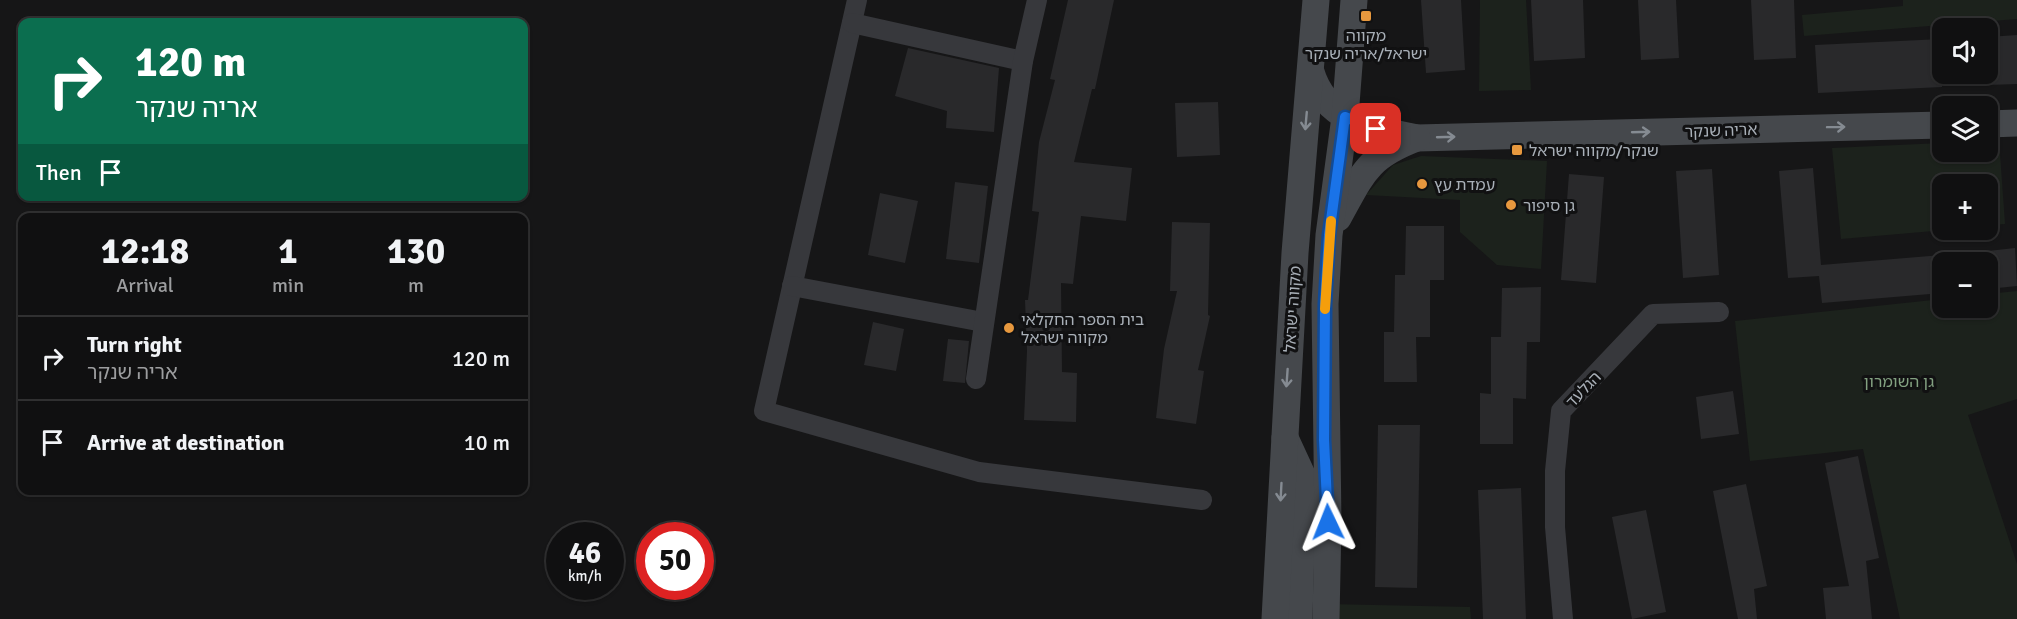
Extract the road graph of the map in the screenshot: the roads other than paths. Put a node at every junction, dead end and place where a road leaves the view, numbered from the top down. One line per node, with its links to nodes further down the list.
1 (857, 0): 5 (street)
2 (1037, 0): 6 (street)
3 (1316, 0): 7 (main road, מקווה ישראל)
4 (1354, 0): 8 (main road, מקווה ישראל)
5 (852, 23): 6 (street); 14 (street)
6 (1023, 61): 16 (street)
7 (1311, 72): 8 (main road, אריה שנקר); 18 (main road, מקווה ישראל, one-way to 18)
8 (1345, 117): 12 (main road, אריה שנקר); 13 (main road, מקווה ישראל)
9 (2017, 123): 10 (main road)
10 (1998, 124)
11 (1932, 125): 12 (main road, אריה שנקר, one-way to 11)
12 (1418, 138): 13 (main road)
13 (1329, 235): 19 (main road, מקווה ישראל)
14 (792, 286): 16 (street); 21 (street)
15 (1719, 312): 25 (street, הגלעד)
16 (983, 322): 17 (street)
17 (976, 379)
18 (1284, 434): 20 (main road); 22 (main road, מקווה ישראל, one-way to 22)
19 (1324, 440): 20 (main road); 24 (main road, מקווה ישראל)
20 (1303, 477): 23 (main road)
21 (1202, 500)
22 (1275, 619)
23 (1299, 619)
24 (1326, 619)
25 (1563, 619)

